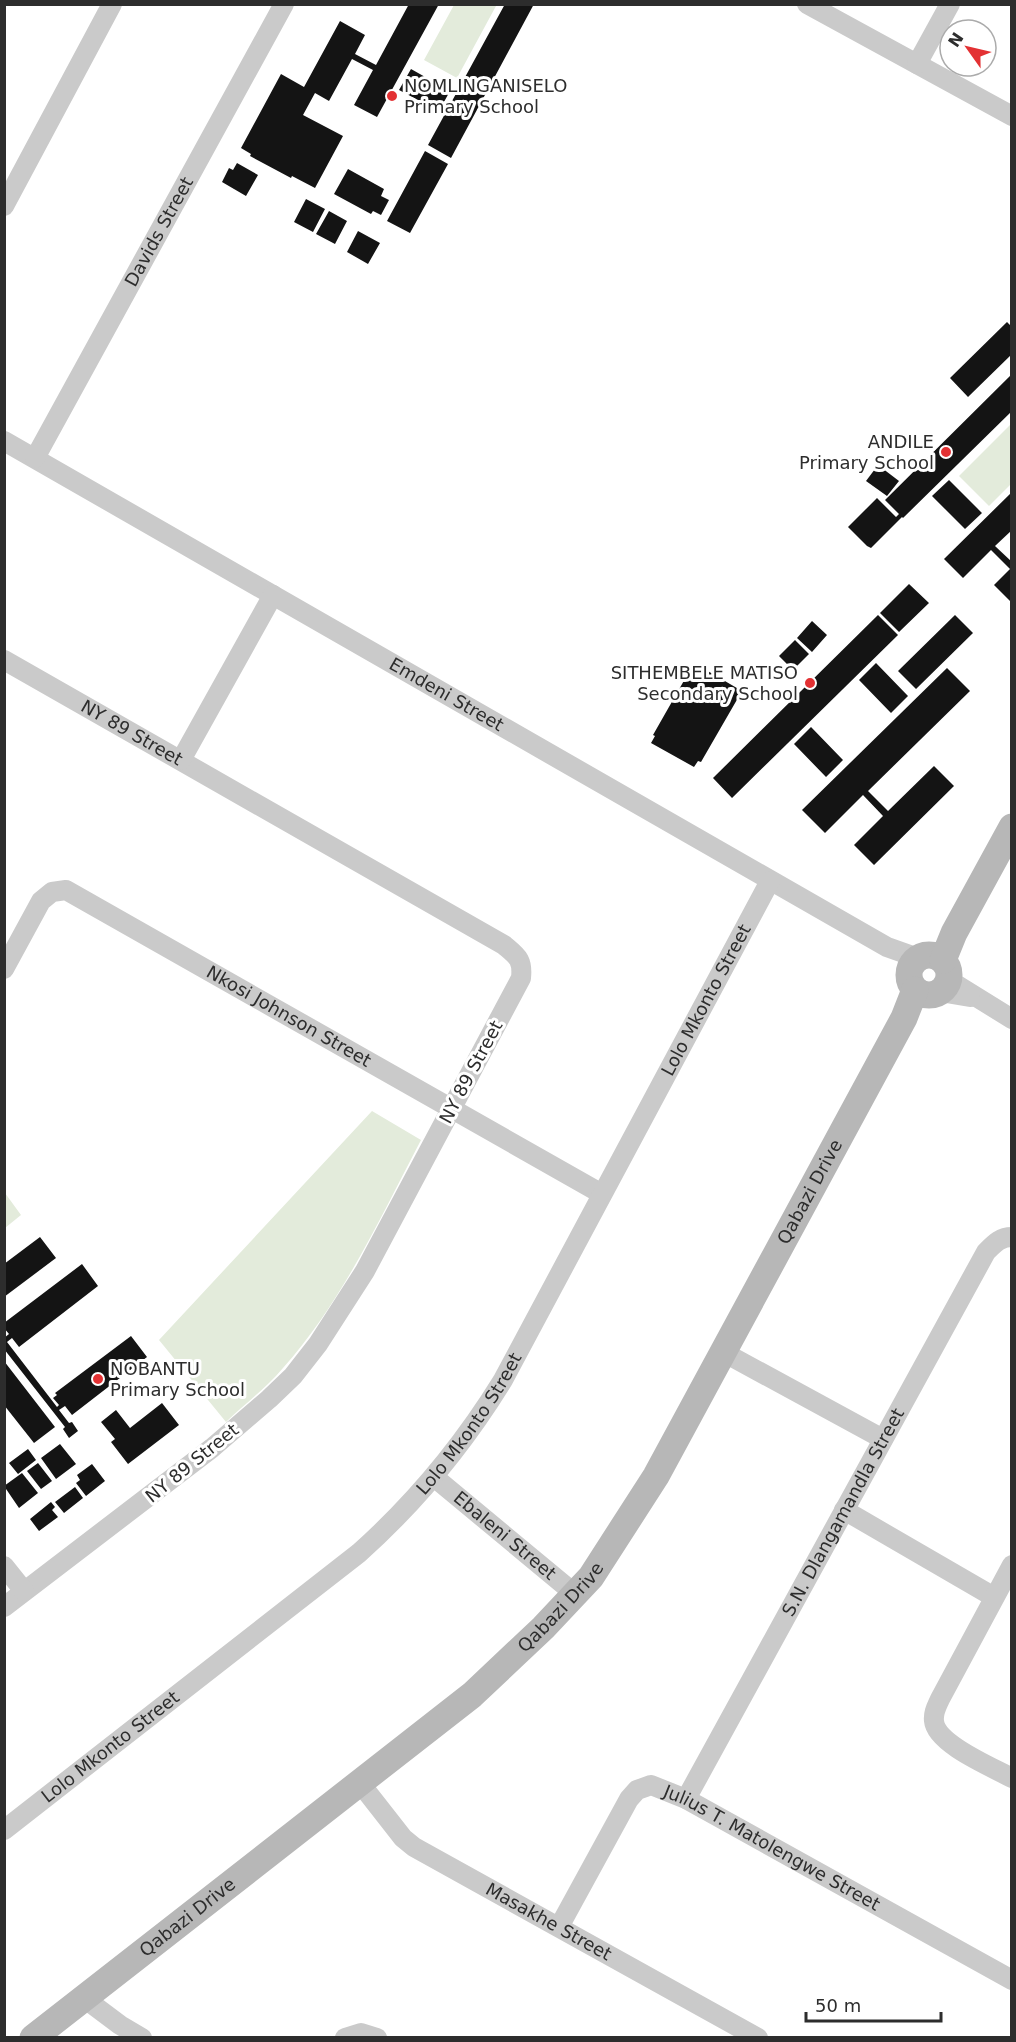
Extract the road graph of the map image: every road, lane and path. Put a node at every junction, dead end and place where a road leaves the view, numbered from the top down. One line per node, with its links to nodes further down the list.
1 (112, 4): 7 (street)
2 (284, 4): 9 (street, Davids Street)
3 (807, 4): 5 (street)
4 (950, 4): 5 (street)
5 (917, 64): 6 (street)
6 (1011, 116)
7 (4, 206)
8 (4, 441): 9 (street, Emdeni Street)
9 (35, 458): 10 (street, Emdeni Street)
10 (273, 595): 12 (street); 14 (street, Emdeni Street)
11 (4, 660): 12 (street, NY 89 Street)
12 (181, 760): 18 (street, NY 89 Street)
13 (1011, 827): 16 (street, Qabazi Drive)
14 (770, 881): 16 (street, Emdeni Street); 19 (street, Lolo Mkonto Street)
15 (4, 969): 18 (street, Nkosi Johnson Street)
16 (929, 975): 17 (street, Emdeni Street); 21 (street, Qabazi Drive)
17 (1011, 1019)
18 (451, 1108): 19 (street, Nkosi Johnson Street); 27 (street, NY 89 Street)
19 (602, 1194): 23 (street, Lolo Mkonto Street)
20 (1011, 1237): 22 (street, S.N. Dlangamandla Street)
21 (723, 1352): 22 (street); 28 (street, Qabazi Drive)
22 (883, 1438): 24 (street, S.N. Dlangamandla Street)
23 (434, 1478): 28 (street, Ebaleni Street); 34 (street, Lolo Mkonto Street)
24 (844, 1510): 29 (street); 33 (street, S.N. Dlangamandla Street)
25 (1011, 1565): 29 (street)
26 (4, 1566): 27 (street)
27 (24, 1591): 30 (street, NY 89 Street)
28 (575, 1594): 32 (street, Qabazi Drive)
29 (994, 1598): 31 (street)
30 (4, 1607)
31 (1011, 1778)
32 (360, 1783): 35 (street, Masakhe Street); 37 (street, Qabazi Drive)
33 (686, 1799): 35 (street, Julius T. Matolengwe Street); 36 (street, Julius T. Matolengwe Street)
34 (4, 1830)
35 (559, 1927): 42 (street, Masakhe Street)
36 (1011, 1980)
37 (84, 1998): 38 (street, Qabazi Drive); 39 (street)
38 (33, 2037)
39 (142, 2037)
40 (345, 2037): 41 (street)
41 (377, 2037)
42 (758, 2037)

